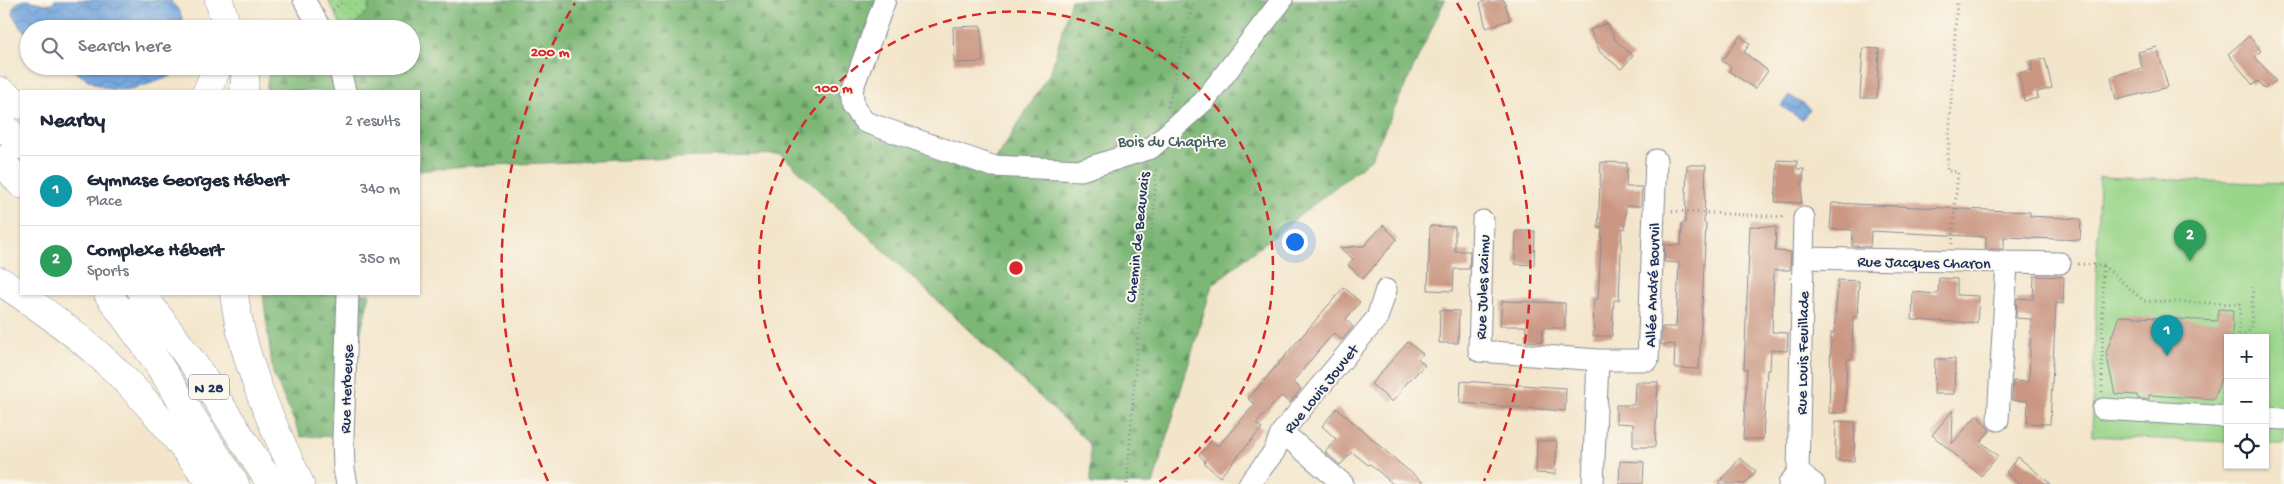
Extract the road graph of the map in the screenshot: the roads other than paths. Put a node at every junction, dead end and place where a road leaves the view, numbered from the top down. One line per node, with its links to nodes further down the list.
1 (219, 0): 6 (highway)
2 (238, 0): 7 (highway)
3 (304, 0): 8 (street)
4 (885, 0): 5 (street)
5 (1282, 0)
6 (224, 20)
7 (241, 20)
8 (316, 20)
9 (214, 75): 13 (highway)
10 (245, 75): 14 (highway)
11 (341, 75): 15 (street)
12 (0, 90): 16 (highway)
13 (207, 90)
14 (244, 90)
15 (345, 90)
16 (20, 104)
17 (0, 122): 18 (highway)
18 (20, 144)
19 (0, 160): 21 (highway)
20 (1656, 160): 35 (street, Allée André Bourvil)
21 (20, 183)
22 (1804, 218): 24 (street, Rue Louis Feuillade)
23 (1483, 221): 35 (street, Rue Jules Raimu)
24 (1803, 258): 25 (street, Rue Jacques Charon); 42 (street, Rue Louis Feuillade)
25 (2007, 262): 26 (street); 40 (street, Rue Jacques Charon)
26 (2060, 263)
27 (0, 282): 29 (highway)
28 (1386, 290): 41 (street, Rue Louis Jouvet)
29 (20, 294)
30 (22, 295): 43 (highway)
31 (109, 295): 44 (highway, N 28)
32 (143, 295): 45 (highway, N 28)
33 (234, 295): 46 (highway)
34 (348, 295): 47 (street, Rue Herbeuse)
35 (1598, 360): 50 (street)
36 (2103, 409): 37 (street)
37 (2224, 417)
38 (2269, 418): 39 (street)
39 (2284, 419)
40 (1998, 420)
41 (1282, 432): 48 (street, Rue Louis Jouvet); 49 (street)
42 (1800, 480)
43 (212, 484)
44 (235, 484)
45 (271, 484)
46 (300, 484)
47 (347, 484)
48 (1249, 484)
49 (1343, 484)
50 (1592, 484)

